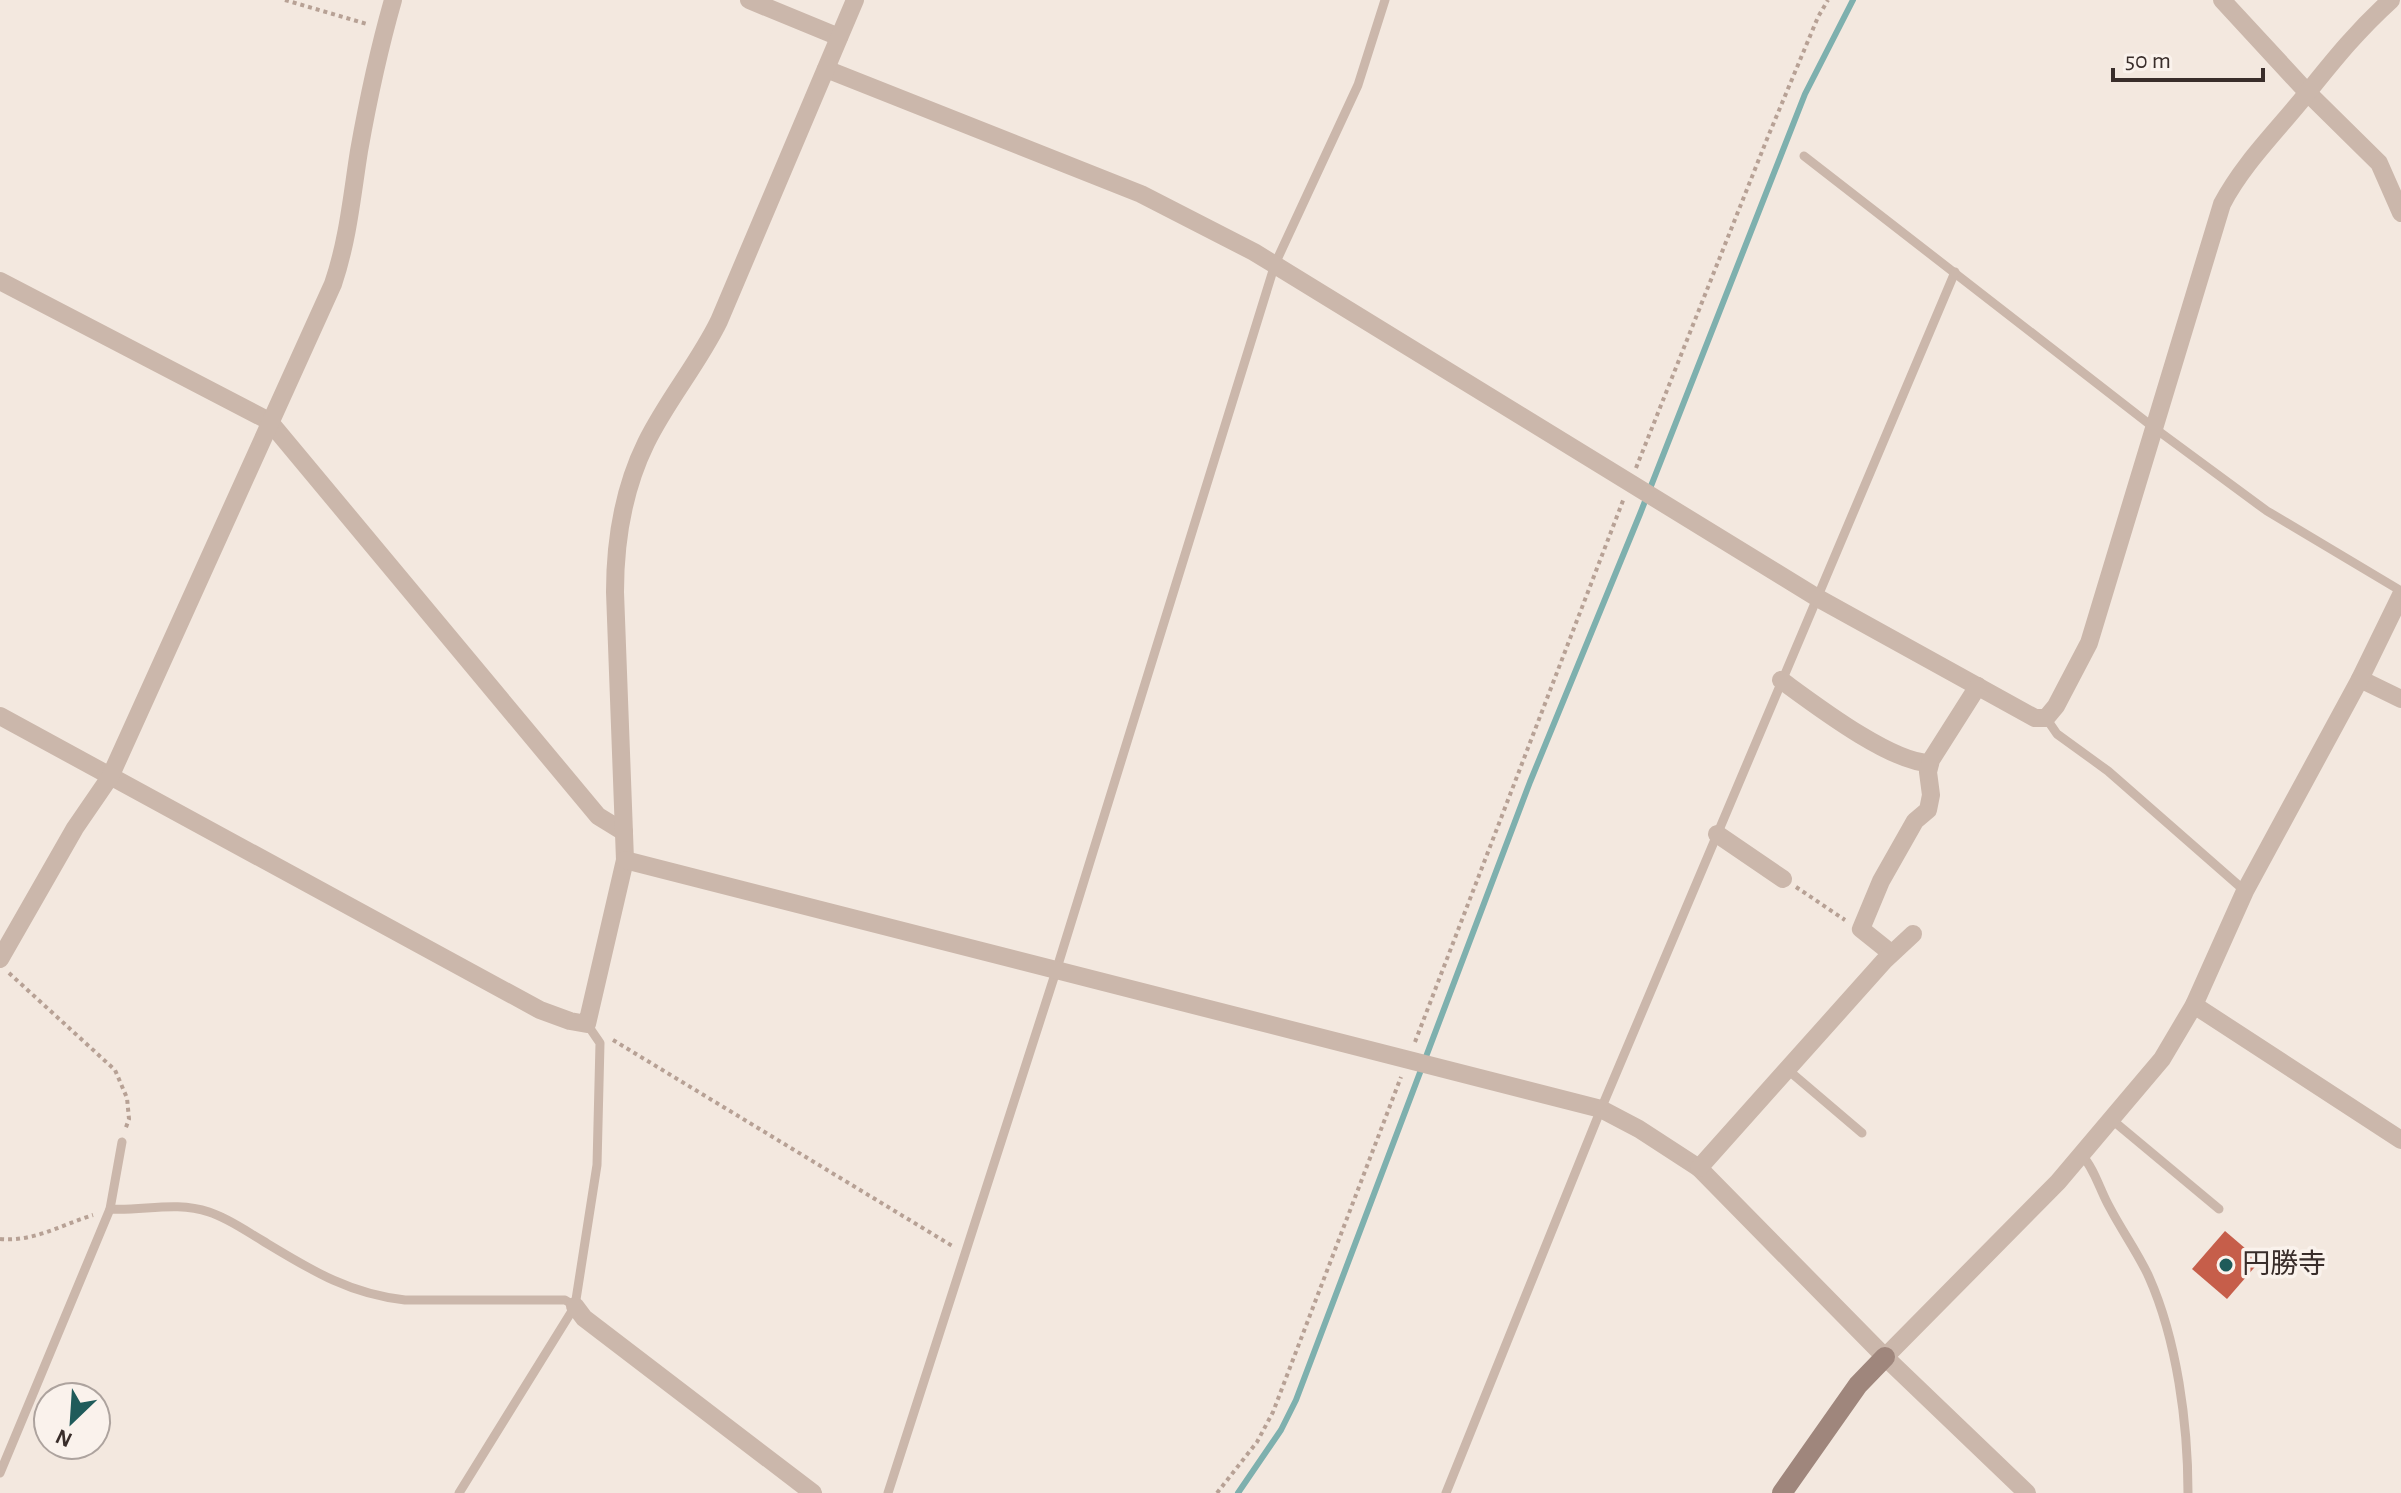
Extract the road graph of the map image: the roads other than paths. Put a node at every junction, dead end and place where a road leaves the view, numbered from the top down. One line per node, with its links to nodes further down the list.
1 (393, 0): 15 (street)
2 (749, 0): 7 (street)
3 (855, 0): 7 (street)
4 (1385, 0): 12 (lane)
5 (2222, 0): 9 (street)
6 (2391, 0): 9 (street)
7 (839, 37): 8 (street)
8 (826, 69): 12 (street); 27 (street)
9 (2308, 93): 11 (street); 16 (street)
10 (1804, 156): 13 (lane)
11 (2401, 213)
12 (1275, 264): 18 (street); 35 (lane)
13 (1955, 272): 16 (lane); 18 (lane)
14 (0, 281): 15 (street)
15 (269, 421): 26 (street); 27 (street)
16 (2153, 427): 17 (lane); 24 (street)
17 (2401, 593): 19 (street)
18 (1816, 597): 20 (lane); 21 (street)
19 (2360, 679): 22 (street); 31 (street)
20 (1781, 680): 25 (street); 28 (lane)
21 (1978, 686): 24 (street); 25 (street)
22 (2401, 699)
23 (0, 716): 26 (street)
24 (2046, 718): 31 (lane)
25 (1930, 763): 33 (street)
26 (110, 777): 34 (street); 37 (street)
27 (624, 832): 29 (street)
28 (1717, 834): 30 (street); 39 (lane)
29 (625, 860): 35 (street); 37 (street)
30 (1783, 879)
31 (2245, 891): 36 (street)
32 (1913, 934): 33 (street)
33 (1891, 953): 38 (street)
34 (2, 964)
35 (1057, 968): 39 (street); 53 (lane)
36 (2194, 1005): 40 (street); 42 (street)
37 (587, 1024): 48 (lane)
38 (1788, 1070): 41 (lane); 45 (street)
39 (1601, 1109): 45 (street); 54 (lane)
40 (2111, 1119): 44 (street); 47 (lane)
41 (1862, 1133)
42 (2401, 1140)
43 (122, 1142): 46 (lane)
44 (2081, 1154): 49 (street); 57 (lane)
45 (1699, 1168): 49 (street)
46 (110, 1209): 48 (lane); 50 (lane)
47 (2219, 1209)
48 (575, 1306): 51 (lane); 52 (street)
49 (1885, 1357): 55 (street); 56 (street)
50 (0, 1473)
51 (459, 1493)
52 (813, 1493)
53 (888, 1493)
54 (1446, 1493)
55 (1782, 1493)
56 (2027, 1493)
57 (2188, 1493)

